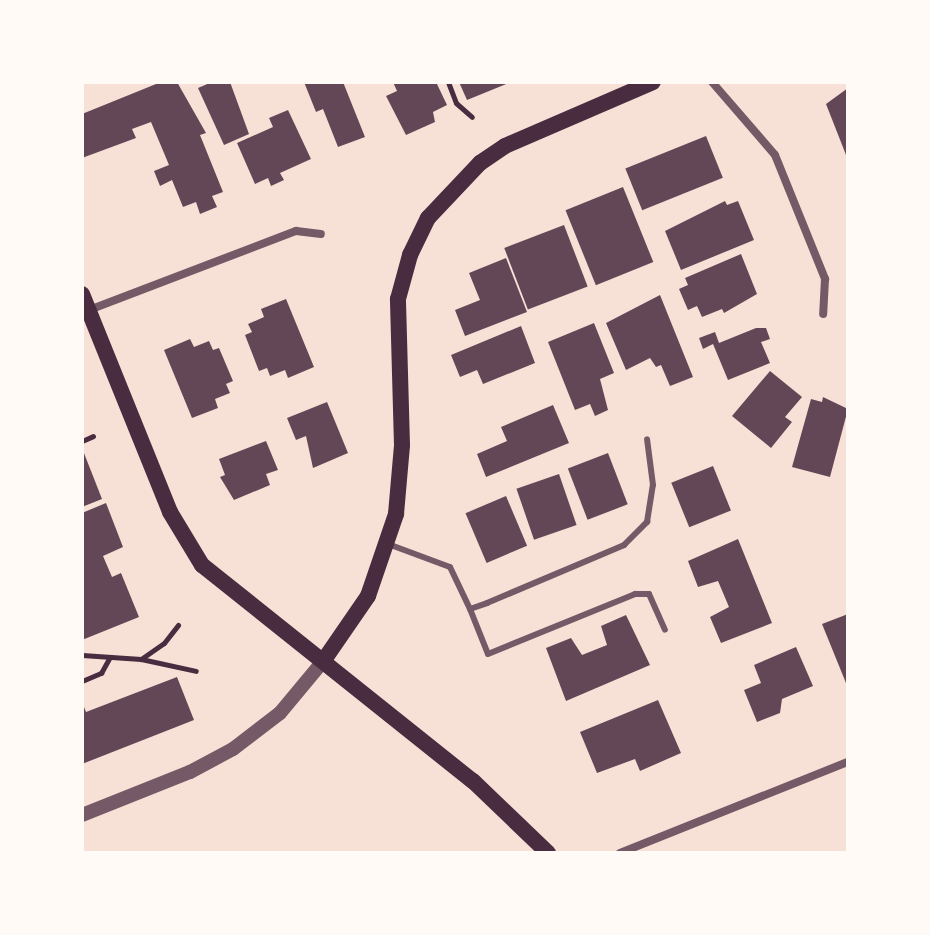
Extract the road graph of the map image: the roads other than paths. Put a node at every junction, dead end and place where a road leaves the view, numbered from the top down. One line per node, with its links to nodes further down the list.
1 (653, 82): 7 (main road)
2 (712, 82): 5 (street)
3 (321, 234): 4 (street)
4 (85, 302): 10 (main road)
5 (823, 314)
6 (647, 439): 8 (lane)
7 (388, 544): 8 (lane); 10 (main road)
8 (470, 609): 9 (lane)
9 (665, 630)
10 (324, 660): 12 (street); 13 (main road)
11 (848, 762): 14 (street)
12 (82, 815)
13 (548, 853)
14 (620, 853)

